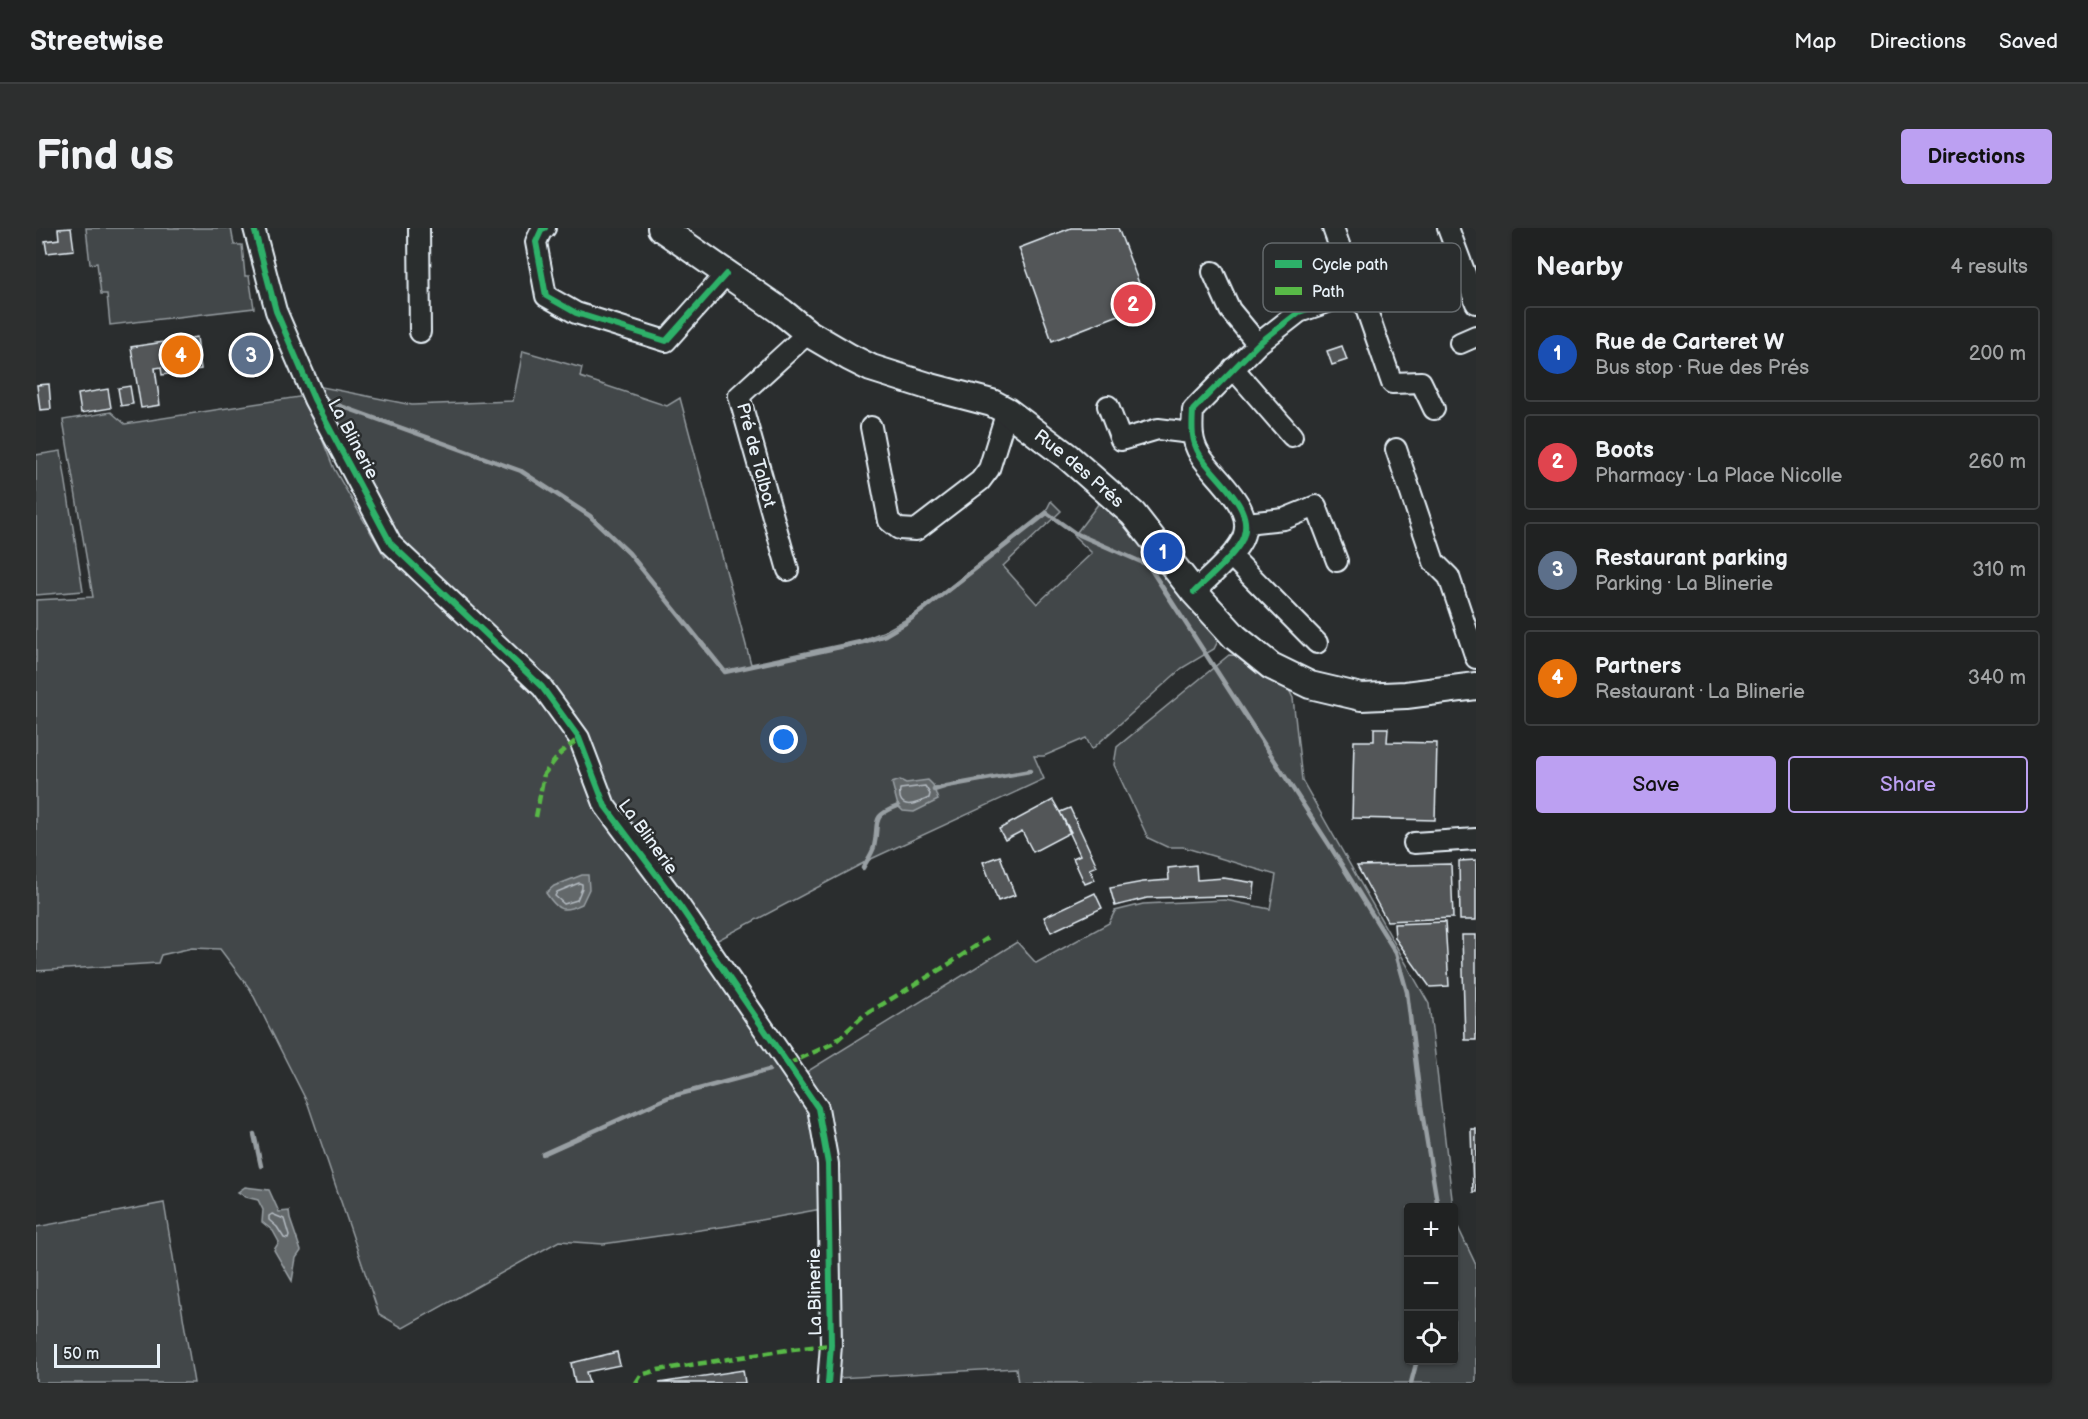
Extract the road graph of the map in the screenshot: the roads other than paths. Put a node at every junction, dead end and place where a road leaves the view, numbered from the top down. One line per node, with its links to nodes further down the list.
1 (254, 228): 36 (street, La Blinerie)
2 (419, 228): 15 (street)
3 (545, 228): 11 (street)
4 (661, 228): 11 (main road, Rue des Prés)
5 (1333, 228): 7 (street)
6 (1448, 228): 8 (street)
7 (1339, 243)
8 (1453, 243)
9 (1461, 265): 12 (street)
10 (1213, 272): 17 (street)
11 (726, 274): 16 (main road, Rue des Prés)
12 (1476, 303)
13 (1299, 312): 17 (street)
14 (1365, 312): 20 (street)
15 (420, 332)
16 (808, 333): 21 (main road, Rue des Prés); 29 (street, Pré de Talbot)
17 (1258, 344): 18 (street)
18 (1233, 368): 23 (street); 24 (street)
19 (1108, 406): 23 (street)
20 (1434, 409)
21 (1007, 411): 22 (street); 30 (main road, Rue des Prés)
22 (871, 427)
23 (1191, 434): 26 (street)
24 (1292, 436)
25 (1396, 449): 32 (street)
26 (1246, 523): 27 (street); 28 (street)
27 (1231, 556): 30 (street); 31 (street)
28 (1337, 561)
29 (788, 570)
30 (1194, 592): 33 (main road, Rue des Prés)
31 (1317, 643)
32 (1476, 658)
33 (1476, 686)
34 (1476, 838): 35 (street)
35 (1414, 843)
36 (828, 1383)

